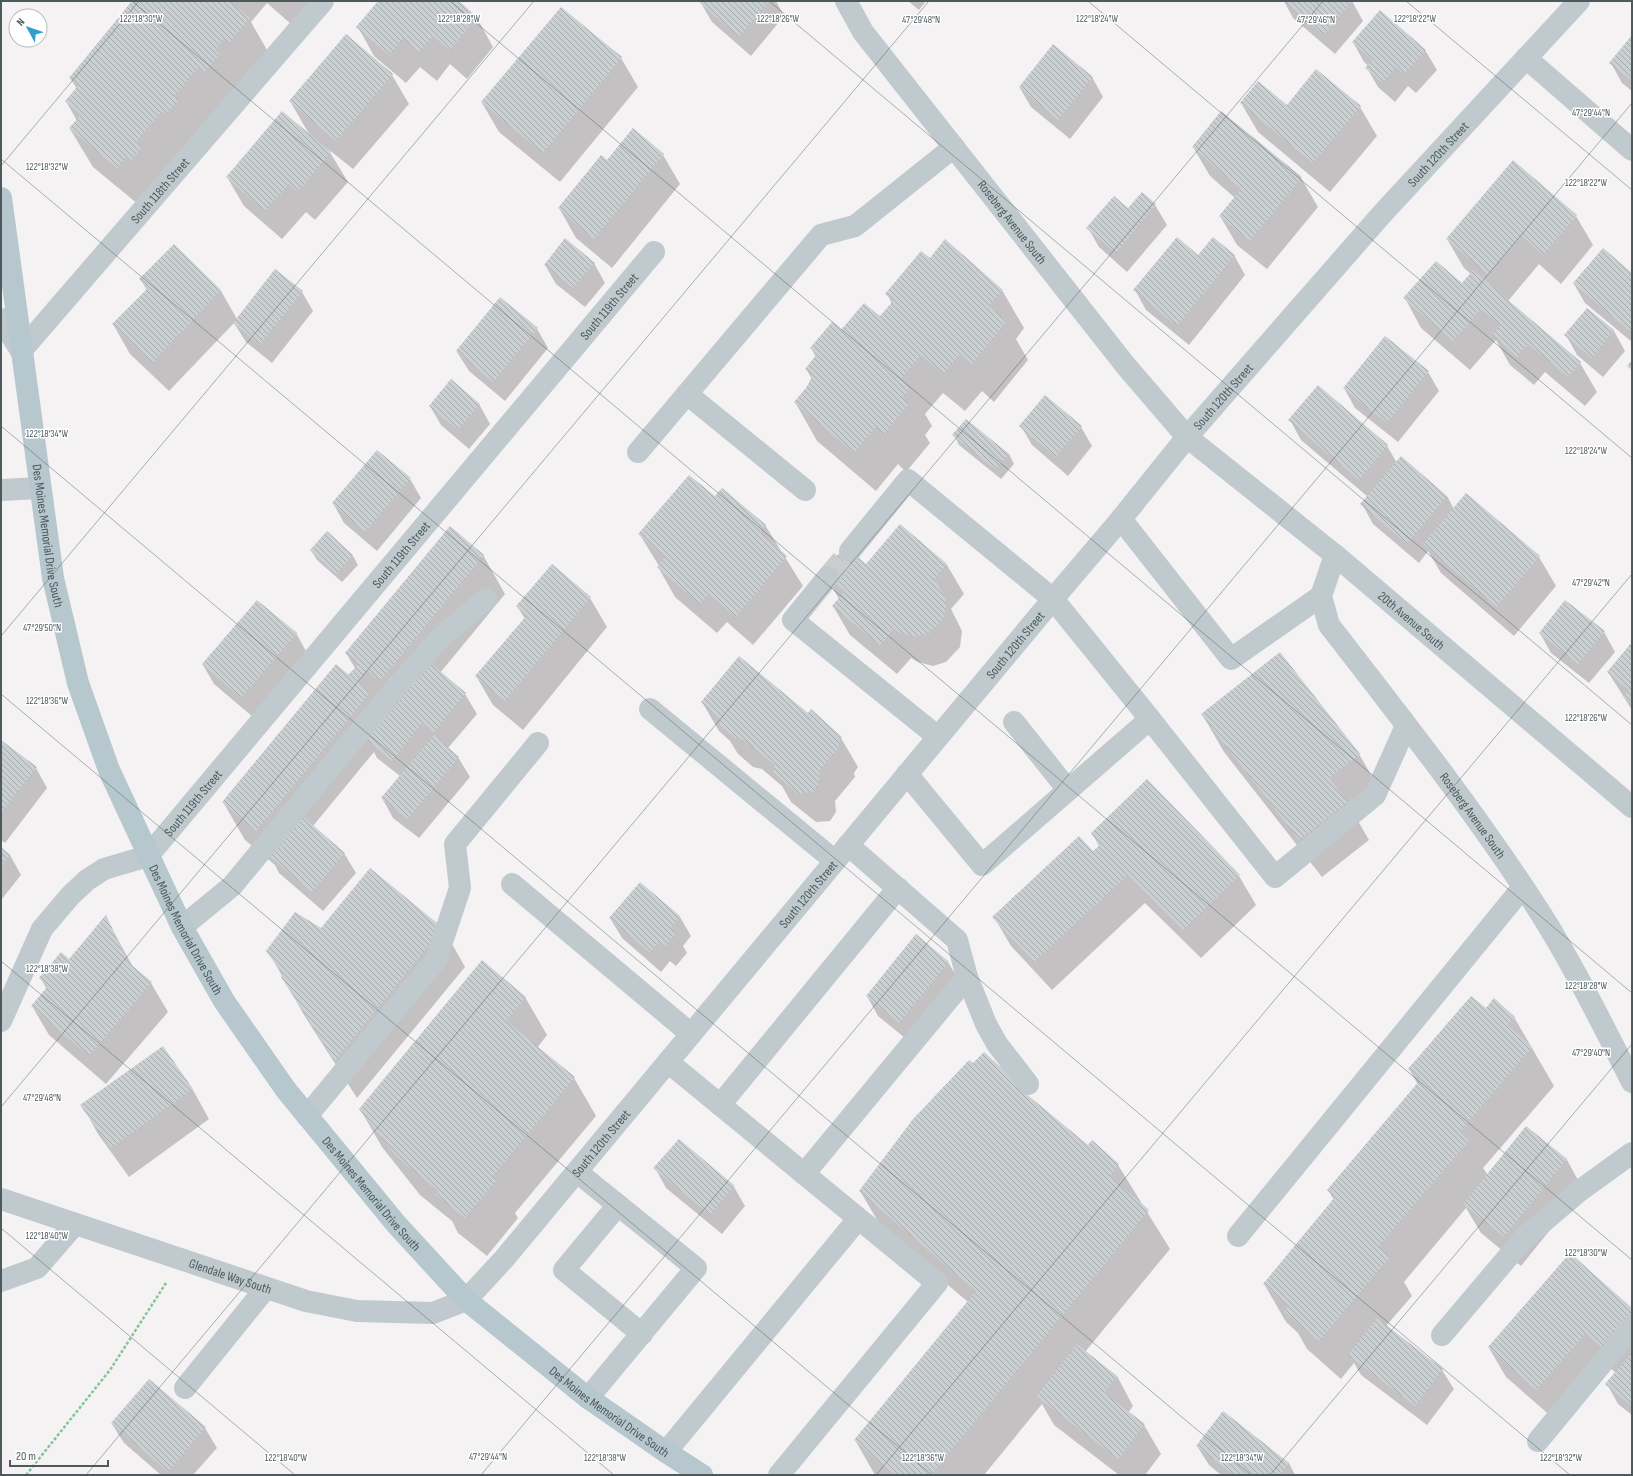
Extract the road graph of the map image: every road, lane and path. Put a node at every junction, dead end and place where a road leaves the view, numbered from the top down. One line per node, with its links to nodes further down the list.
1 (323, 1): 10 (street, South 118th Street)
2 (846, 1): 5 (street, Roseberg Avenue South)
3 (1579, 1): 4 (street, South 120th Street)
4 (1526, 58): 6 (street); 12 (street, South 120th Street)
5 (954, 147): 11 (street); 12 (street, Roseberg Avenue South)
6 (1632, 150)
7 (1, 198): 10 (main road, Des Moines Memorial Drive South)
8 (654, 252): 34 (street, South 119th Street)
9 (1, 319): 10 (street)
10 (21, 351): 14 (main road, Des Moines Memorial Drive South)
11 (687, 394): 13 (street); 16 (street)
12 (1186, 437): 17 (street, South 120th Street); 19 (street, 20th Avenue South)
13 (638, 452)
14 (40, 488): 15 (street); 34 (main road, Des Moines Memorial Drive South)
15 (1, 490)
16 (805, 490)
17 (1121, 519): 21 (street); 22 (street, South 120th Street)
18 (850, 551): 22 (street)
19 (1335, 556): 21 (street); 32 (street, 20th Avenue South)
20 (828, 577): 28 (street)
21 (1321, 596): 27 (street, Roseberg Avenue South)
22 (1053, 598): 25 (street); 28 (street, South 120th Street)
23 (486, 599): 39 (street)
24 (650, 709): 35 (street)
25 (1150, 719): 27 (street); 31 (street)
26 (1014, 722): 31 (street)
27 (1406, 726): 37 (street, Roseberg Avenue South)
28 (938, 737): 30 (street, South 120th Street)
29 (538, 742): 47 (street)
30 (907, 774): 31 (street); 33 (street, South 120th Street)
31 (1068, 790)
32 (1632, 807)
33 (848, 845): 35 (street, South 120th Street); 38 (street)
34 (148, 856): 39 (main road, Des Moines Memorial Drive South); 41 (street)
35 (834, 861): 42 (street, South 120th Street)
36 (512, 884): 42 (street)
37 (1523, 887): 44 (street, Roseberg Avenue South); 55 (street)
38 (898, 888): 40 (street); 46 (street)
39 (182, 927): 47 (main road, Des Moines Memorial Drive South)
40 (967, 977): 45 (street); 50 (street)
41 (1, 1021)
42 (690, 1034): 43 (street, South 120th Street)
43 (668, 1062): 46 (street); 49 (street, South 120th Street)
44 (1632, 1082)
45 (1028, 1084)
46 (720, 1105): 50 (street)
47 (307, 1116): 59 (main road, Des Moines Memorial Drive South)
48 (1632, 1153): 62 (street)
49 (577, 1172): 52 (street); 59 (street, South 120th Street)
50 (804, 1174): 53 (street)
51 (1, 1199): 54 (street, Glendale Way South)
52 (618, 1205): 61 (street); 61 (street)
53 (858, 1219): 66 (street); 69 (street)
54 (75, 1224): 56 (street, Glendale Way South); 57 (street)
55 (1238, 1236)
56 (182, 1260): 58 (street, Glendale Way South); 67 (path)
57 (1, 1281)
58 (266, 1288): 59 (street, Glendale Way South); 63 (street)
59 (466, 1300): 64 (main road, Des Moines Memorial Drive South)
60 (1632, 1327): 65 (street)
61 (642, 1334): 64 (street)
62 (1442, 1335)
63 (185, 1388)
64 (588, 1398): 66 (main road, Des Moines Memorial Drive South)
65 (1538, 1441)
66 (666, 1452): 68 (main road, Des Moines Memorial Drive South)
67 (26, 1475)
68 (702, 1475)
69 (779, 1475)

